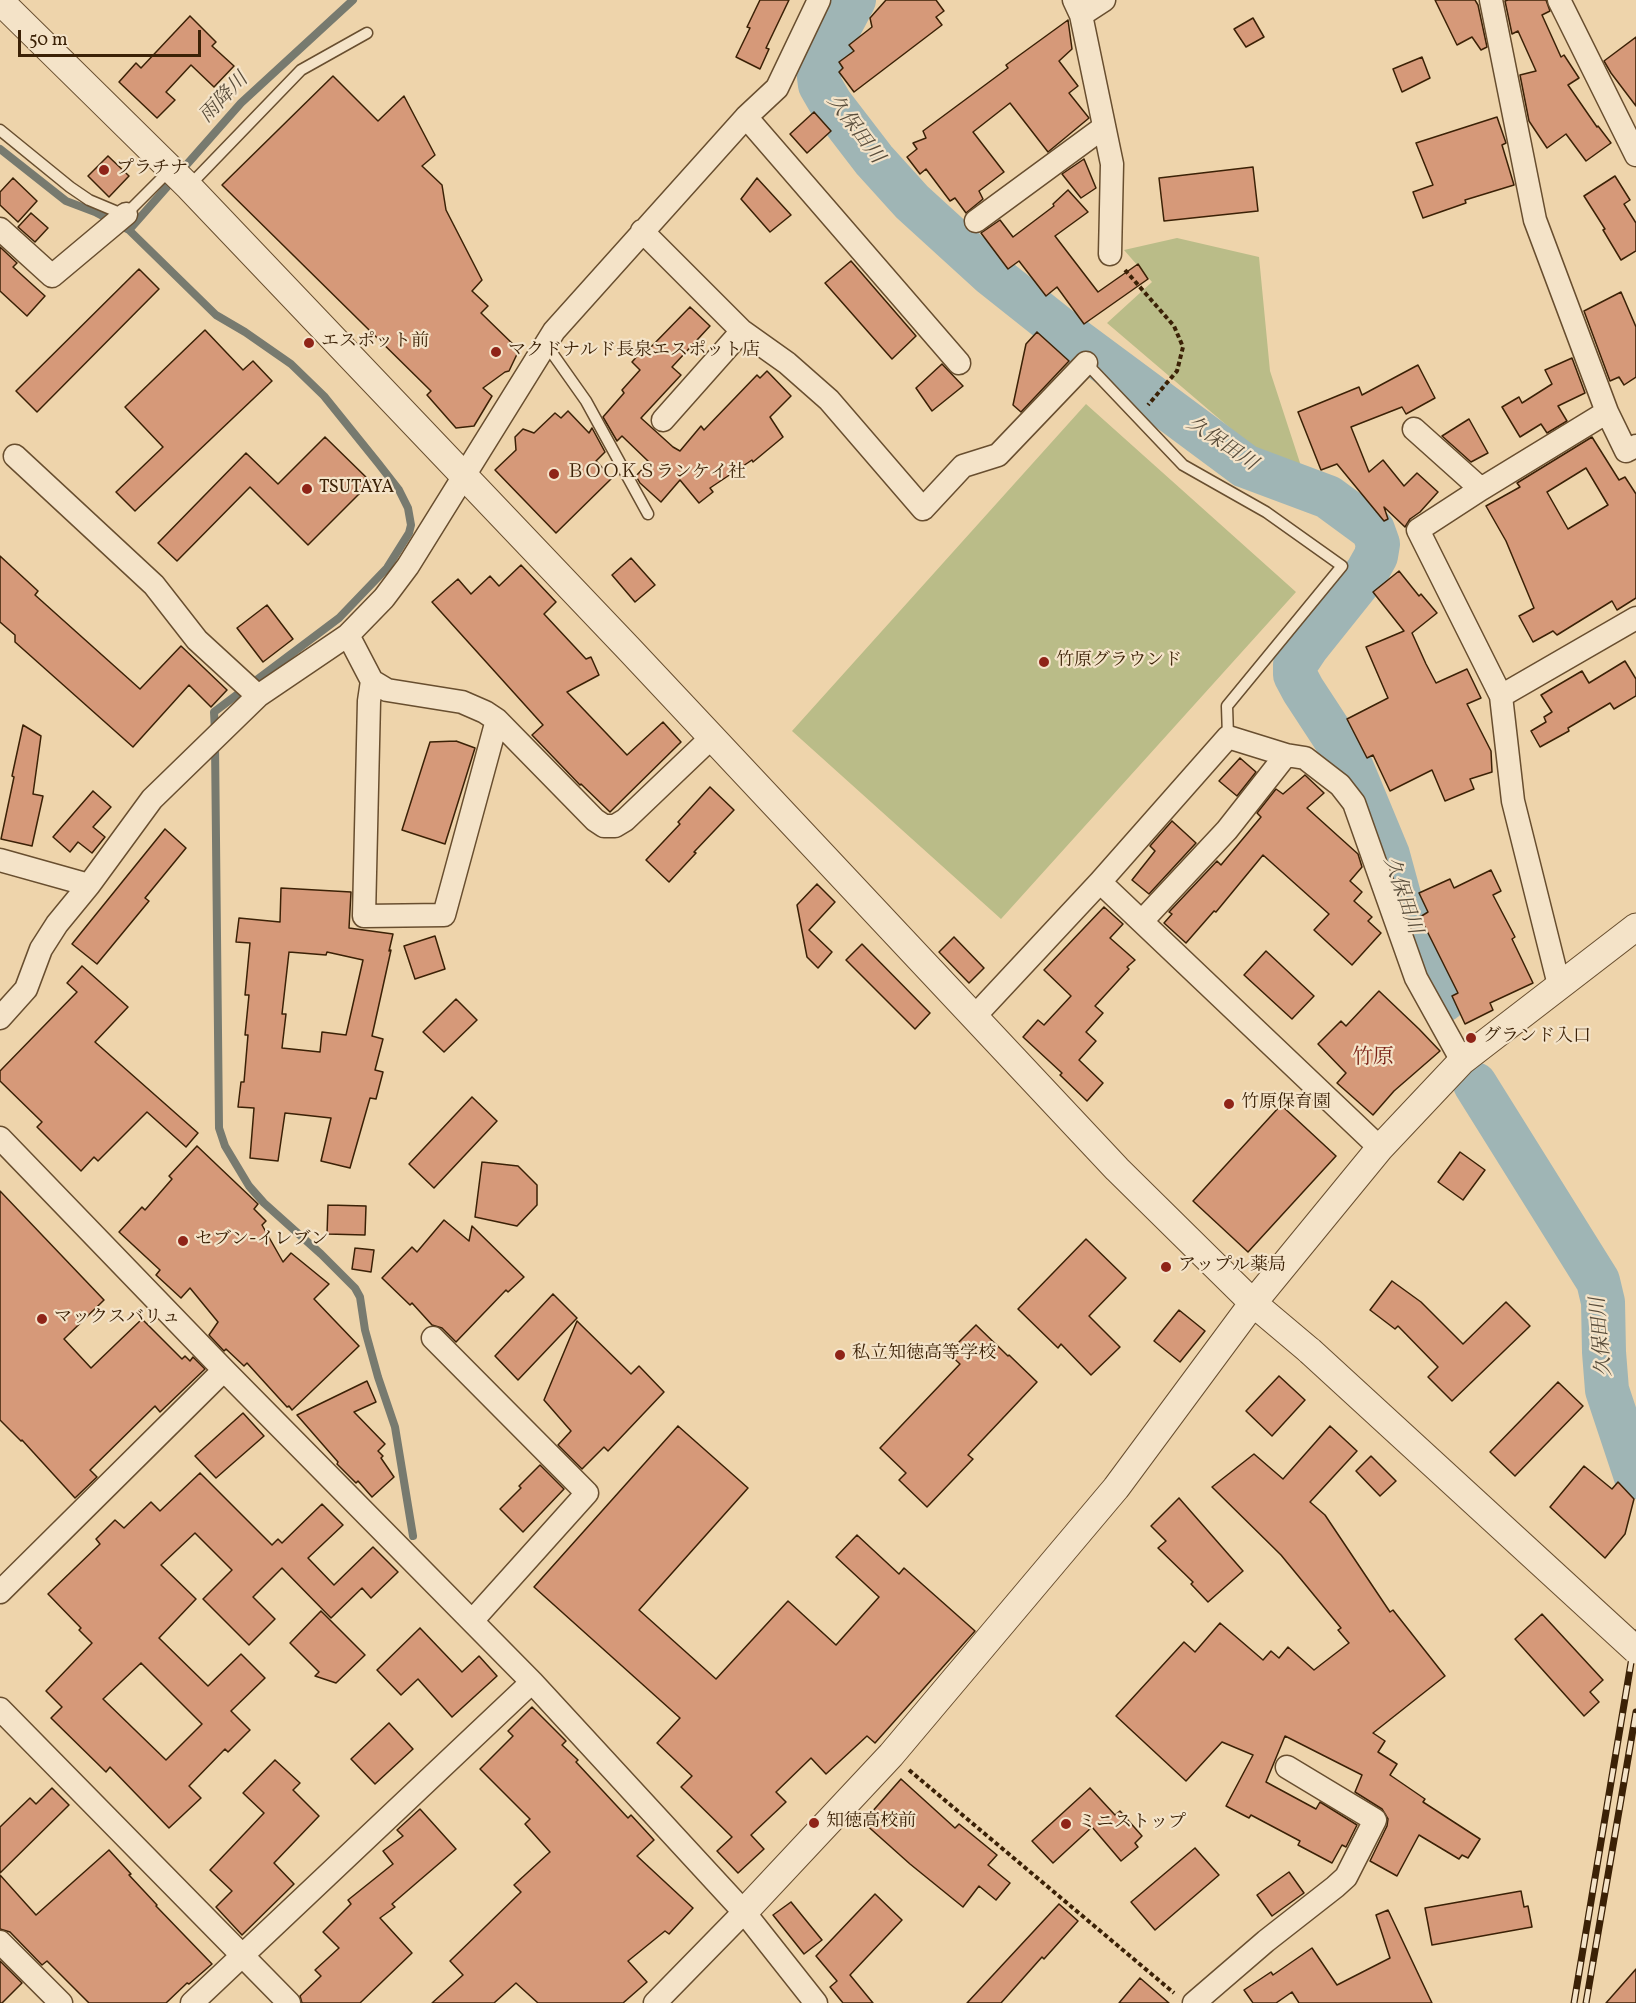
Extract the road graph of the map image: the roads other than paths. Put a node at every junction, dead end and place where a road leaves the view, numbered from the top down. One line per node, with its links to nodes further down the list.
1 (819, 0): 8 (street)
2 (1104, 0): 6 (street)
3 (1491, 0): 22 (street)
4 (1559, 0): 11 (street)
5 (0, 1): 12 (street)
6 (1078, 8): 9 (street)
7 (367, 33): 12 (lane)
8 (746, 117): 16 (street); 20 (street)
9 (1104, 127): 14 (street); 17 (street)
10 (0, 130): 13 (lane)
11 (1636, 155)
12 (180, 178): 13 (lane); 27 (street)
13 (126, 214): 15 (street)
14 (976, 221)
15 (0, 229)
16 (642, 231): 18 (street); 19 (street)
17 (1110, 254)
18 (742, 332): 21 (street); 23 (street)
19 (545, 343): 27 (street); 29 (lane)
20 (959, 363)
21 (1086, 363): 36 (lane)
22 (1607, 412): 25 (street); 28 (street)
23 (663, 420)
24 (1414, 429): 28 (street)
25 (1636, 446)
26 (15, 456): 33 (street)
27 (465, 476): 31 (street); 37 (street)
28 (1481, 489): 34 (street)
29 (648, 514)
30 (1636, 618): 34 (street)
31 (348, 635): 32 (street); 33 (street)
32 (372, 681): 35 (street); 35 (street)
33 (258, 696): 41 (street)
34 (1501, 696): 44 (street)
35 (497, 720): 37 (street)
36 (1228, 737): 38 (street); 40 (street)
37 (711, 738): 45 (street)
38 (1286, 755): 42 (street); 47 (street)
39 (0, 860): 41 (street)
40 (1100, 882): 42 (street); 45 (street)
41 (89, 885): 46 (street)
42 (1142, 921): 49 (street)
43 (1636, 927): 44 (street)
44 (1559, 985): 47 (street)
45 (974, 1017): 50 (street)
46 (0, 1018)
47 (1462, 1061): 49 (street)
48 (0, 1138): 52 (street)
49 (1380, 1148): 50 (street)
50 (1253, 1303): 55 (street, bridge); 59 (street)
51 (433, 1338): 54 (street)
52 (224, 1370): 53 (street); 54 (street)
53 (0, 1592)
54 (472, 1621): 56 (street)
55 (1636, 1650)
56 (532, 1682): 59 (street); 61 (street)
57 (0, 1710): 61 (street)
58 (1287, 1767): 62 (street)
59 (744, 1912): 66 (street); 67 (street)
60 (0, 1942): 63 (street)
61 (242, 1955): 64 (street); 65 (street)
62 (1186, 1999)
63 (61, 2003)
64 (192, 2003)
65 (289, 2003)
66 (655, 2003)
67 (816, 2003)

